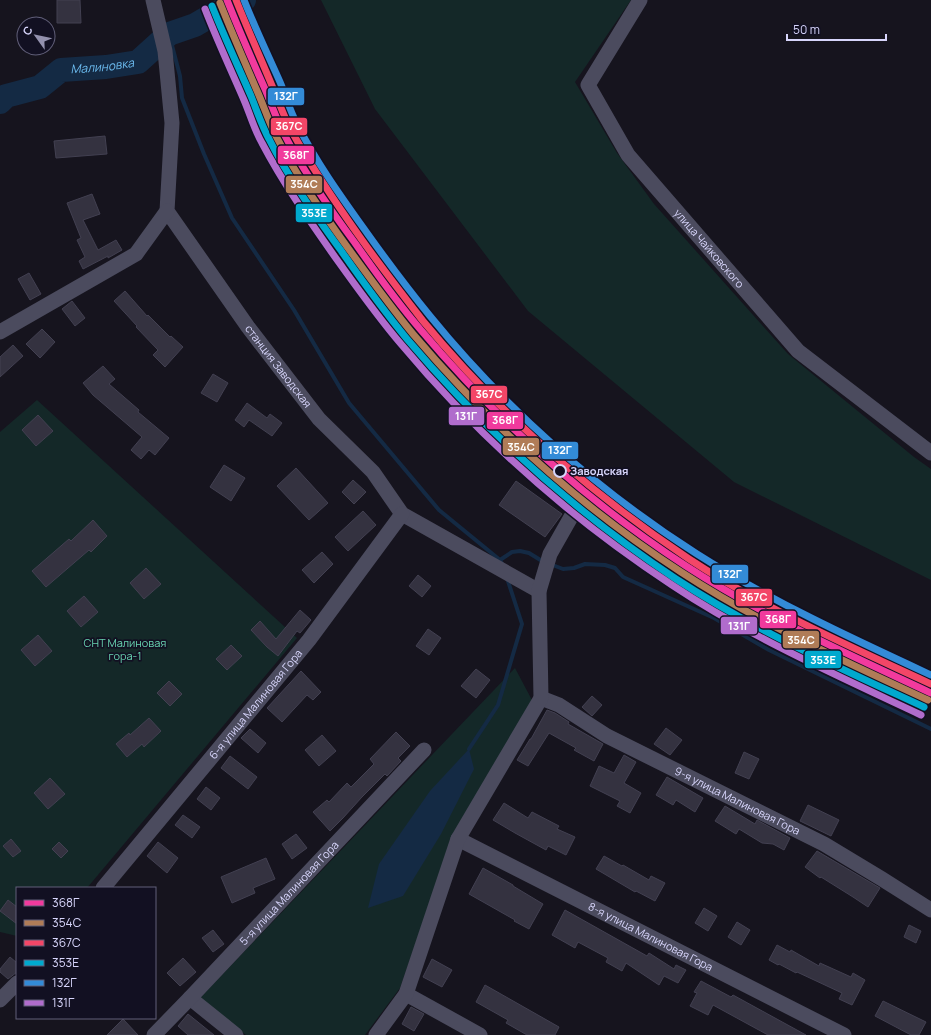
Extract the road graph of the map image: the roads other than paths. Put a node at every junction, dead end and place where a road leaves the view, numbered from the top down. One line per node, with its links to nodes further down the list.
1 (153, 0): 3 (street)
2 (640, 0): 5 (street, улица Чайковского)
3 (167, 211): 4 (street); 6 (street, станция Заводская)
4 (0, 332)
5 (931, 453)
6 (402, 514): 8 (street, станция Заводская); 12 (street, 6-я улица Малиновая Гора)
7 (571, 517): 8 (street)
8 (539, 591): 9 (street)
9 (541, 698): 11 (street); 13 (street, 9-я улица Малиновая Гора)
10 (424, 750): 16 (street, 5-я улица Малиновая Гора)
11 (458, 838): 15 (street); 22 (street, 8-я улица Малиновая Гора)
12 (104, 887)
13 (931, 910)
14 (16, 984): 17 (street)
15 (406, 994): 20 (street); 21 (street)
16 (190, 998): 18 (street, 5-я улица Малиновая Гора); 19 (street)
17 (0, 1000)
18 (154, 1035)
19 (236, 1035)
20 (376, 1035)
21 (480, 1035)
22 (844, 1035)

